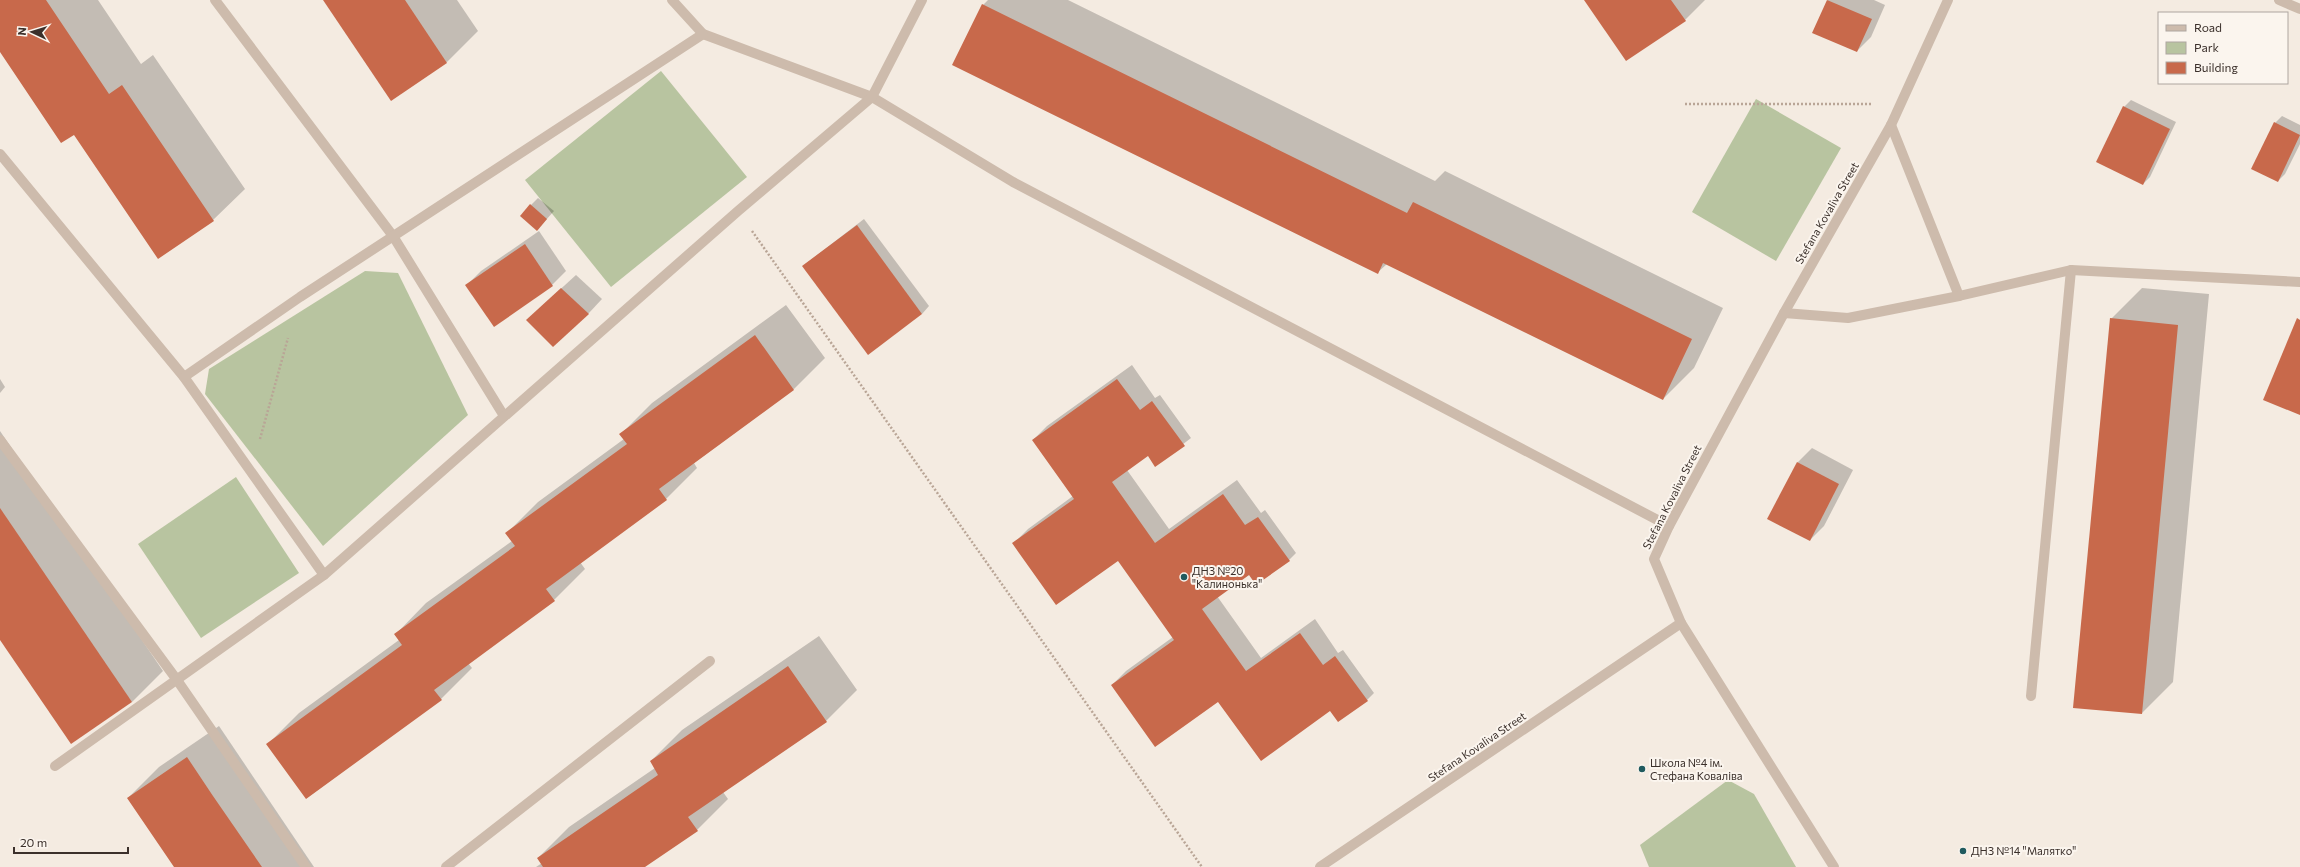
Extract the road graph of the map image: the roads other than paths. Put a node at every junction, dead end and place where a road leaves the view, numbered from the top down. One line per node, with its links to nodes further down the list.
1 (215, 0): 11 (street)
2 (672, 0): 7 (street)
3 (922, 0): 8 (street)
4 (1948, 0): 9 (street, Stefana Kovaliva Street)
5 (2279, 0): 6 (street)
6 (2300, 9)
7 (703, 34): 8 (street); 11 (street)
8 (872, 97): 17 (street); 19 (street)
9 (1891, 125): 14 (street); 15 (street, Stefana Kovaliva Street)
10 (0, 154): 16 (street)
11 (393, 236): 16 (street); 17 (street)
12 (2070, 270): 13 (street); 14 (street); 24 (street)
13 (2300, 282)
14 (1959, 296): 15 (street)
15 (1784, 313): 19 (street, Stefana Kovaliva Street)
16 (184, 377): 20 (street)
17 (504, 416): 20 (street)
18 (0, 440): 23 (street)
19 (1669, 526): 21 (street, Stefana Kovaliva Street)
20 (324, 575): 23 (street)
21 (1682, 623): 28 (street, Stefana Kovaliva Street); 29 (street)
22 (710, 661): 27 (street)
23 (177, 680): 25 (street); 26 (street)
24 (2031, 696)
25 (55, 766)
26 (306, 867)
27 (446, 867)
28 (1320, 867)
29 (1834, 867)

